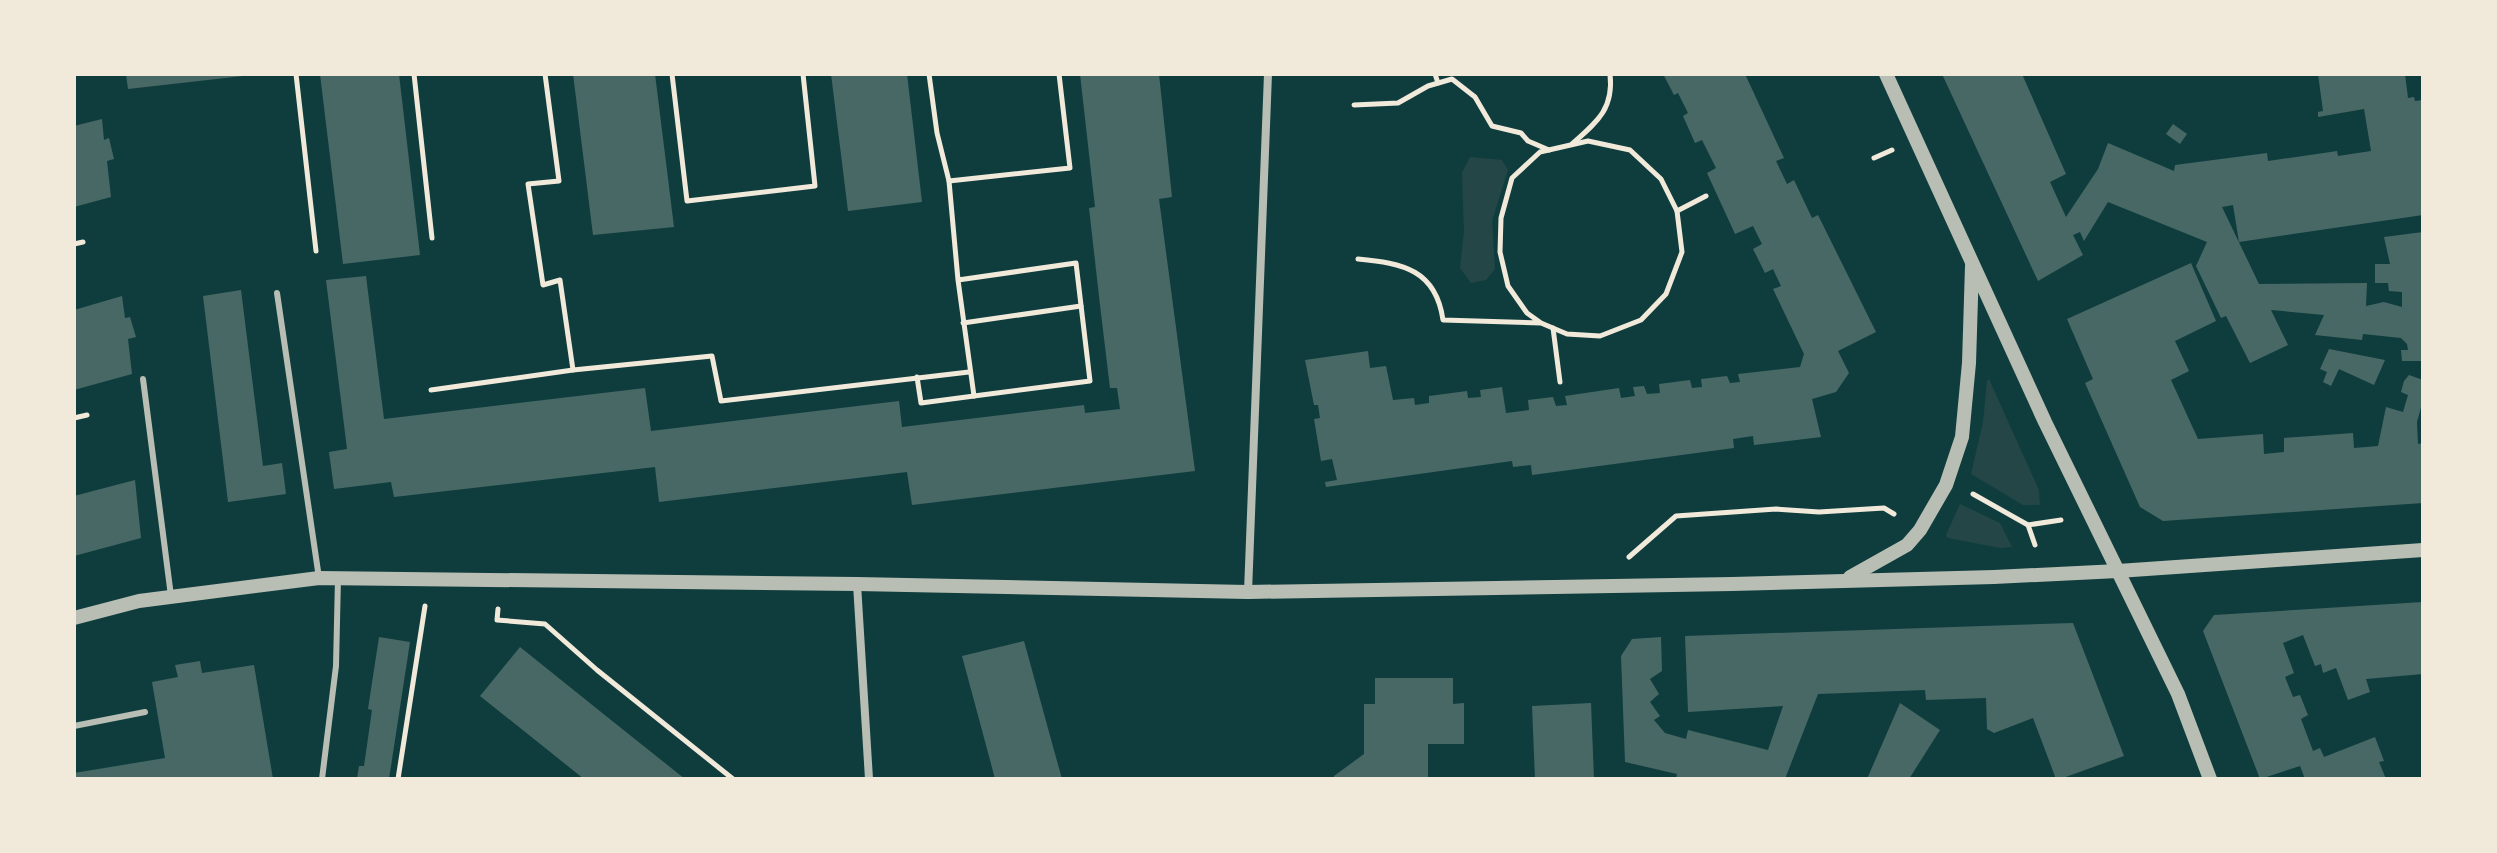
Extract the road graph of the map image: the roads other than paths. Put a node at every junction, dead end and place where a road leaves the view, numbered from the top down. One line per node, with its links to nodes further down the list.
1 (1268, 74): 12 (street)
2 (1886, 74): 3 (street)
3 (1972, 262): 7 (street); 10 (street)
4 (277, 293): 8 (lane)
5 (143, 379): 13 (lane)
6 (2423, 550): 7 (street)
7 (2118, 571): 10 (street); 19 (street)
8 (319, 578): 9 (street); 13 (street)
9 (338, 578): 11 (street); 17 (lane)
10 (1846, 580): 12 (street)
11 (857, 584): 12 (street); 18 (street)
12 (1248, 592)
13 (171, 596): 14 (street)
14 (74, 618)
15 (145, 712): 16 (lane)
16 (74, 726)
17 (322, 779)
18 (869, 779)
19 (2210, 779)

